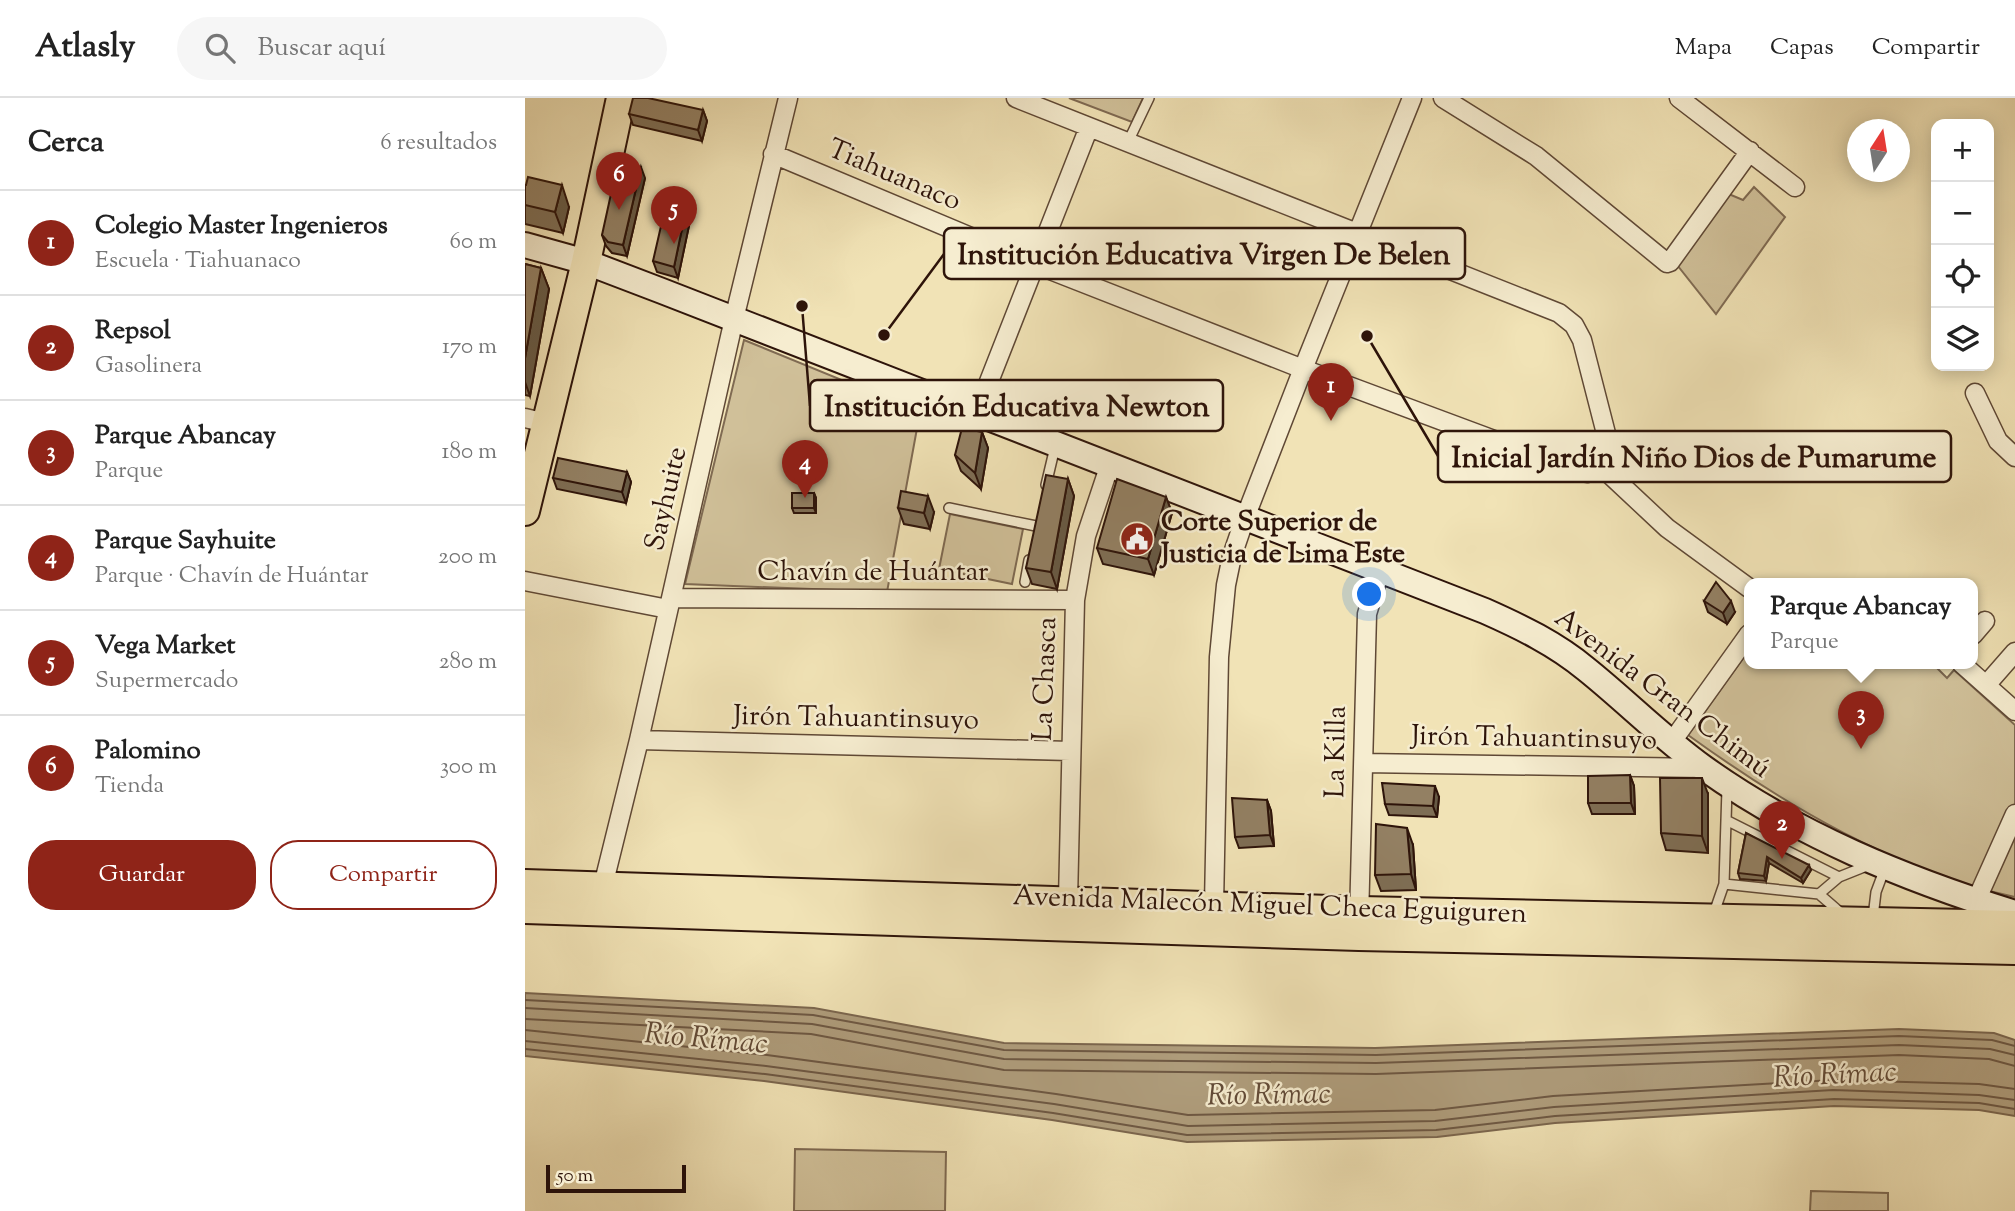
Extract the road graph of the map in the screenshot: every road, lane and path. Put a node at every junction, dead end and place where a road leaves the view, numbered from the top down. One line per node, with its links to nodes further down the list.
1 (620, 98): 15 (main road)
2 (788, 98): 11 (street, Sayhuite)
3 (1016, 98): 8 (street)
4 (1149, 98): 9 (lane)
5 (1412, 98): 13 (street)
6 (1443, 98): 10 (street)
7 (1679, 98): 10 (street)
8 (1089, 127): 9 (street); 16 (street)
9 (1128, 142): 13 (street)
10 (1750, 151): 12 (street)
11 (773, 154): 16 (street, Tiahuanaco); 17 (street, Sayhuite)
12 (1794, 187)
13 (1357, 233): 18 (street); 25 (street)
14 (525, 245): 15 (street, Avenida Gran Chimú)
15 (586, 262): 17 (street, Avenida Gran Chimú); 21 (main road)
16 (1035, 264): 18 (street, Tiahuanaco); 20 (street)
17 (734, 319): 20 (street, Avenida Gran Chimú); 39 (street, Sayhuite)
18 (1303, 369): 25 (street, Tiahuanaco); 30 (street)
19 (1975, 393): 23 (street)
20 (977, 412): 22 (street, Avenida Gran Chimú)
21 (536, 420): 28 (main road)
22 (1055, 443): 24 (street, Avenida Gran Chimú); 26 (lane)
23 (2015, 457)
24 (1110, 464): 30 (street, Avenida Gran Chimú); 38 (street, La Chasca)
25 (1604, 470): 37 (street)
26 (1044, 491)
27 (949, 508): 31 (lane)
28 (525, 511)
29 (1038, 514): 31 (lane)
30 (1245, 518): 34 (street, Avenida Gran Chimú); 61 (street)
31 (1035, 526): 32 (lane)
32 (1033, 538)
33 (1031, 549): 36 (lane)
34 (1380, 571): 46 (street, Avenida Gran Chimú); 48 (street, La Killa)
35 (525, 581): 39 (street, Chavín de Huántar)
36 (1025, 582)
37 (1744, 585)
38 (1075, 600): 39 (street, Chavín de Huántar); 47 (street, La Chasca)
39 (670, 604): 45 (street, Sayhuite)
40 (1744, 641): 46 (street)
41 (2015, 652): 43 (street)
42 (1968, 669): 43 (street)
43 (1987, 684): 44 (street)
44 (2015, 710)
45 (639, 740): 47 (street, Jirón Tahuantinsuyo); 58 (street, Sayhuite)
46 (1671, 743): 49 (street, Avenida Gran Chimú)
47 (1070, 751): 59 (street, La Chasca)
48 (1364, 763): 49 (street, Jirón Tahuantinsuyo); 66 (street, La Killa)
49 (1703, 768): 50 (street, Avenida Gran Chimú)
50 (1727, 783): 52 (lane); 53 (street, Avenida Gran Chimú)
51 (2015, 814): 60 (street)
52 (1726, 820): 54 (lane); 56 (lane)
53 (1879, 866): 54 (lane); 60 (street, Avenida Gran Chimú); 65 (lane)
54 (1839, 877): 57 (lane)
55 (525, 884): 58 (main road, Avenida Malecón Miguel Checa Eguiguren)
56 (1724, 884): 57 (lane); 64 (lane)
57 (1819, 894): 65 (lane)
58 (600, 898): 59 (main road, Avenida Malecón Miguel Checa Eguiguren); 62 (main road, Avenida Malecón Miguel Checa Eguiguren); 66 (main road, Avenida Malecón Miguel Checa Eguiguren)
59 (1068, 900): 61 (main road, Avenida Malecón Miguel Checa Eguiguren)
60 (1976, 901): 63 (street, Avenida Gran Chimú)
61 (1214, 905): 66 (main road, Avenida Malecón Miguel Checa Eguiguren)
62 (525, 909)
63 (2015, 913)
64 (1712, 918): 65 (main road, Avenida Malecón Miguel Checa Eguiguren); 66 (main road, Avenida Malecón Miguel Checa Eguiguren)
65 (1862, 922): 67 (main road, Avenida Malecón Miguel Checa Eguiguren)
66 (1359, 924): 68 (main road, Avenida Malecón Miguel Checa Eguiguren)
67 (2015, 925)
68 (2015, 950)

